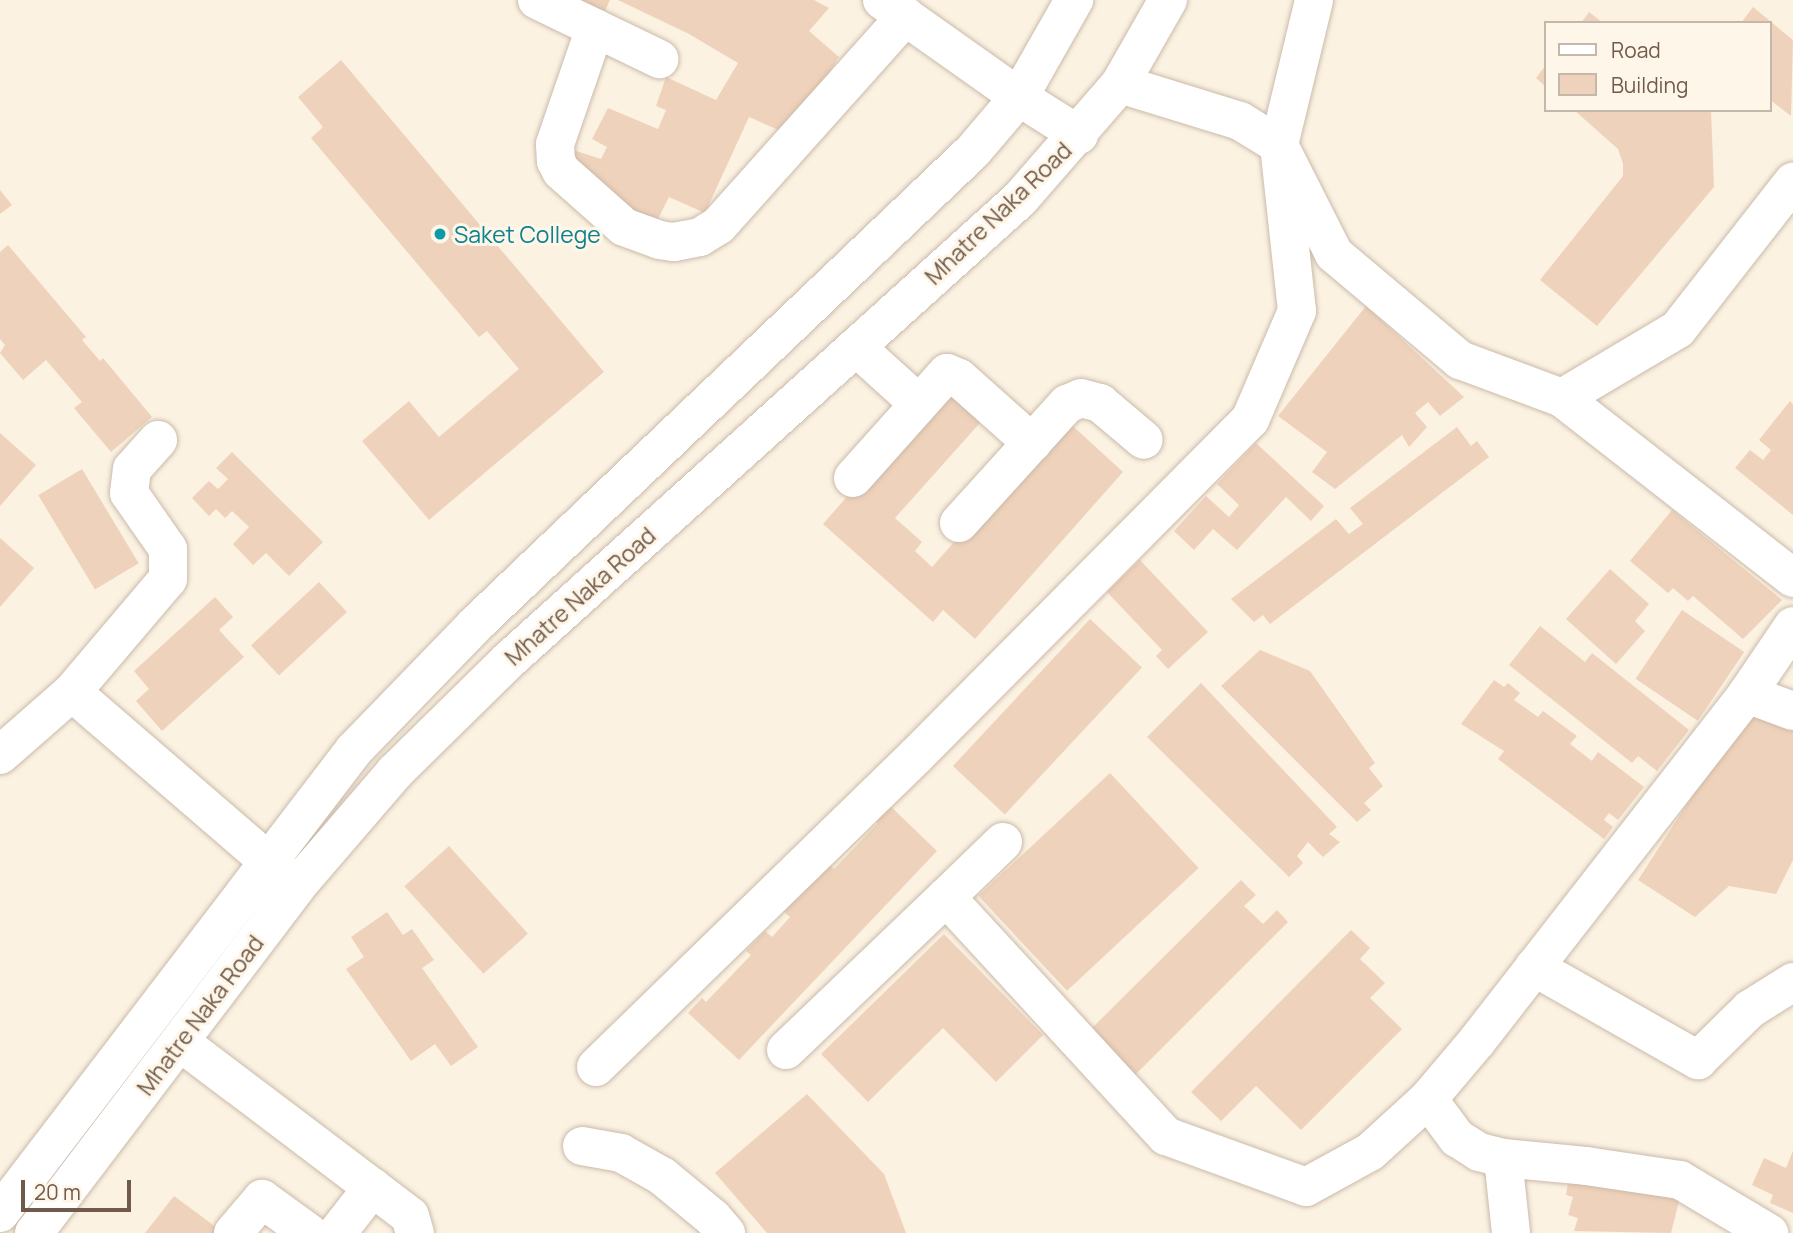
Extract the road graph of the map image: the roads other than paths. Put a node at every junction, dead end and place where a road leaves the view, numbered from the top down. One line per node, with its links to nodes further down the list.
1 (537, 0): 6 (street)
2 (1074, 0): 9 (street, Mhatre Naka Road)
3 (1168, 0): 8 (street, Mhatre Naka Road)
4 (1314, 0): 11 (street)
5 (894, 8): 6 (street); 9 (street)
6 (594, 28): 7 (street)
7 (659, 59)
8 (1120, 84): 10 (street, Mhatre Naka Road); 11 (street)
9 (1019, 97): 10 (street); 22 (street, Mhatre Naka Road)
10 (1079, 135): 13 (street, Mhatre Naka Road)
11 (1279, 145): 14 (street); 36 (street)
12 (1793, 182): 14 (street)
13 (856, 347): 15 (street); 24 (street, Mhatre Naka Road)
14 (1562, 398): 21 (street)
15 (918, 403): 18 (street); 19 (street)
16 (158, 440): 25 (street)
17 (1144, 440): 18 (street)
18 (1031, 443): 20 (street)
19 (853, 478)
20 (959, 523)
21 (1793, 578)
22 (476, 624): 24 (street); 30 (street, Mhatre Naka Road)
23 (1793, 626): 26 (street)
24 (509, 660): 30 (street, Mhatre Naka Road)
25 (72, 692): 28 (street); 30 (street)
26 (1747, 694): 27 (street); 32 (street)
27 (1793, 711)
28 (0, 755)
29 (1003, 842): 31 (street)
30 (284, 874): 34 (street, Mhatre Naka Road); 41 (street, Mhatre Naka Road)
31 (946, 897): 35 (street); 37 (street)
32 (1534, 967): 33 (street); 37 (street)
33 (1793, 982)
34 (180, 1042): 40 (street); 42 (street, Mhatre Naka Road)
35 (786, 1050)
36 (596, 1067)
37 (1428, 1099): 39 (street)
38 (582, 1146): 47 (street)
39 (1503, 1158): 48 (street); 49 (street)
40 (373, 1187): 45 (street); 46 (street)
41 (0, 1213)
42 (34, 1233)
43 (233, 1233): 44 (street)
44 (309, 1233)
45 (337, 1233)
46 (415, 1233)
47 (726, 1233)
48 (1511, 1233)
49 (1769, 1233)

